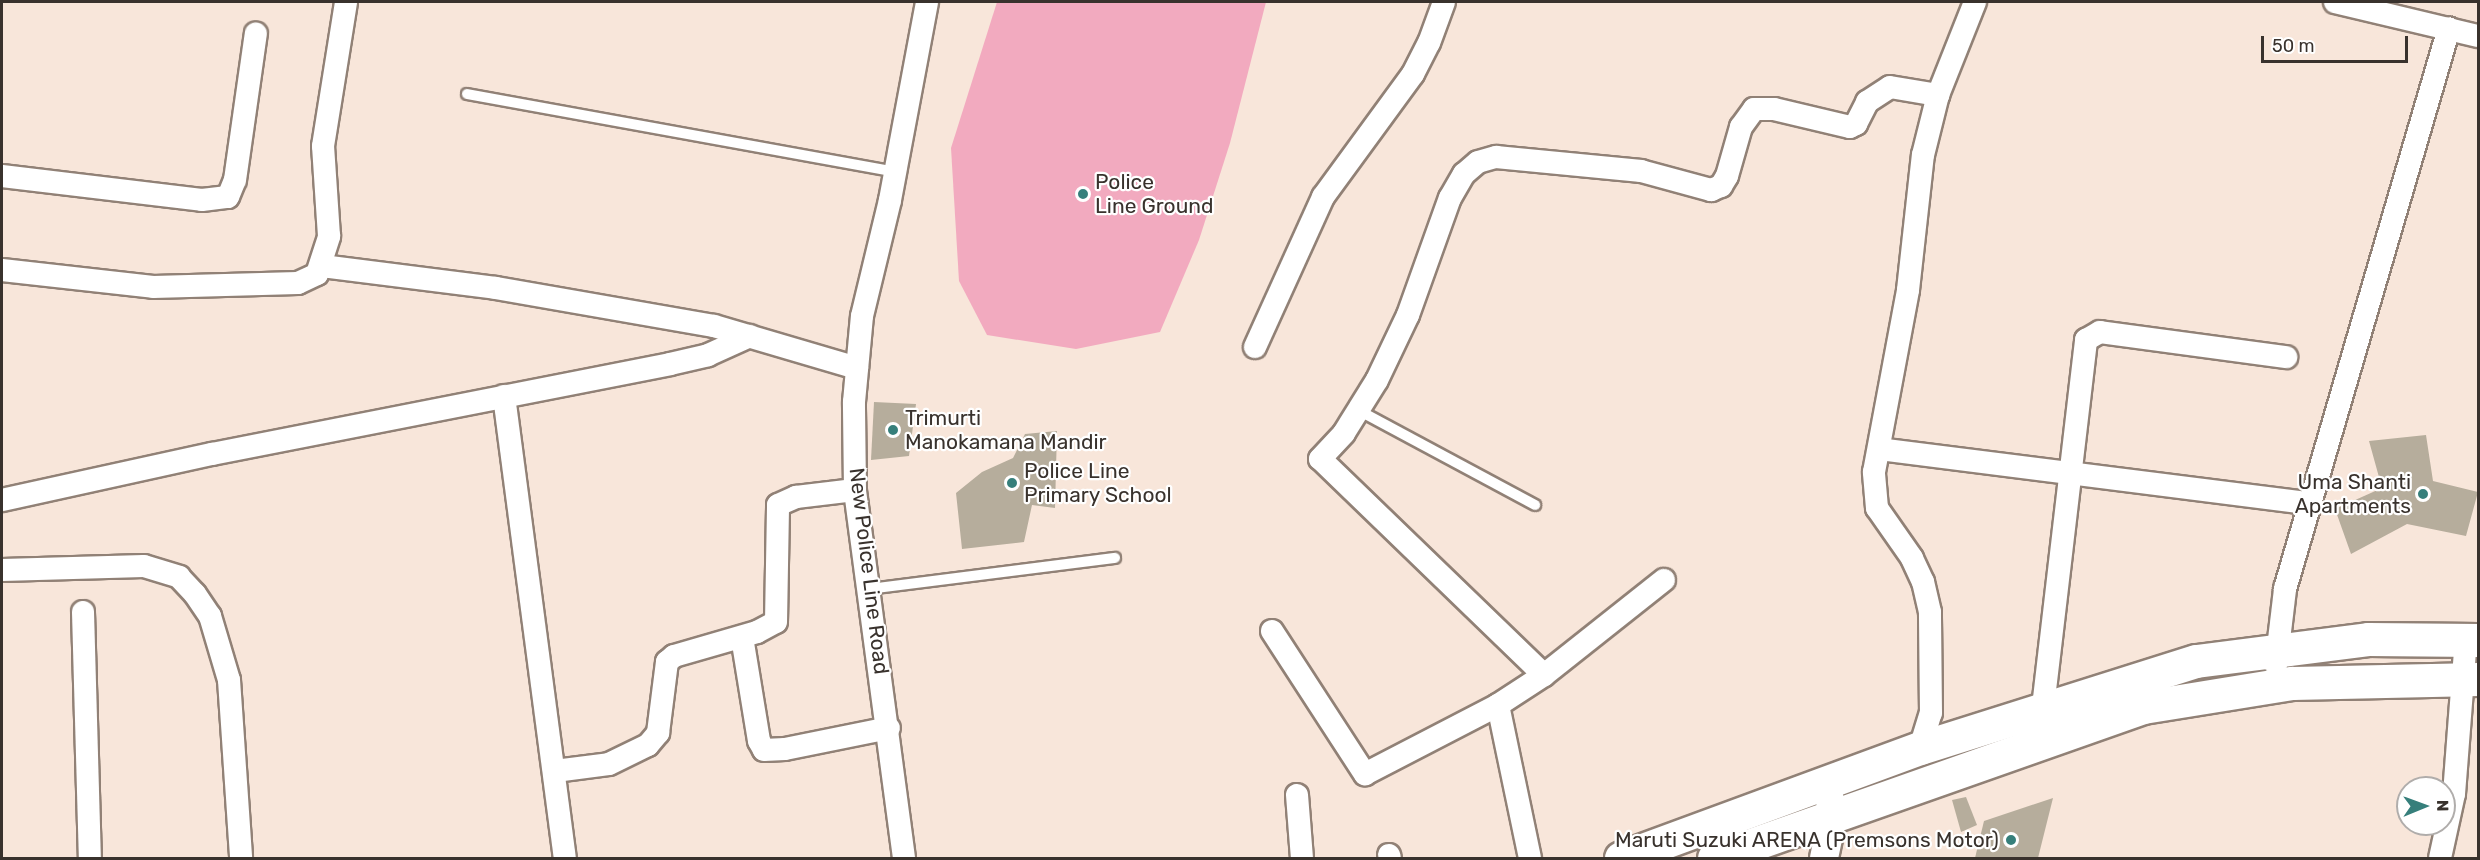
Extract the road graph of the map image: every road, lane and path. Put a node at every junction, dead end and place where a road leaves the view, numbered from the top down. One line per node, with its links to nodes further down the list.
1 (346, 2): 13 (street)
2 (927, 2): 11 (street, New Police Line Road)
3 (1444, 2): 16 (street)
4 (1975, 2): 10 (street)
5 (2335, 2): 6 (street)
6 (2449, 28): 8 (street); 25 (street)
7 (256, 33): 12 (street)
8 (2478, 36)
9 (467, 94): 11 (lane)
10 (1938, 95): 20 (street); 21 (street)
11 (895, 172): 18 (street, New Police Line Road)
12 (2, 176)
13 (322, 266): 14 (street); 15 (street)
14 (2, 270)
15 (750, 336): 18 (street); 19 (street)
16 (1256, 347)
17 (2286, 357): 22 (street)
18 (857, 368): 23 (street, New Police Line Road)
19 (504, 396): 24 (street); 43 (street)
20 (1358, 410): 26 (lane); 36 (street)
21 (1879, 449): 22 (street); 42 (street)
22 (2067, 475): 25 (street); 40 (street)
23 (855, 490): 30 (street, New Police Line Road); 33 (street)
24 (2, 500)
25 (2312, 504): 35 (street)
26 (1535, 505)
27 (1115, 558): 30 (lane)
28 (2, 570): 48 (street)
29 (1664, 580): 36 (street)
30 (869, 589): 41 (street, New Police Line Road)
31 (83, 612): 47 (street)
32 (1272, 632): 39 (street)
33 (742, 637): 41 (street); 43 (street)
34 (2472, 640): 35 (main road); 37 (street)
35 (2275, 648): 38 (street); 40 (main road)
36 (1544, 675): 39 (street)
37 (2470, 679): 38 (main road); 56 (street)
38 (2277, 684): 46 (main road)
39 (1498, 705): 52 (street)
40 (2043, 707): 42 (main road)
41 (889, 728): 50 (street, New Police Line Road)
42 (1920, 748): 44 (main road)
43 (555, 771): 49 (street)
44 (1826, 783): 46 (street); 53 (main road)
45 (1297, 795): 51 (street)
46 (1833, 814): 54 (main road); 55 (street)
47 (90, 858)
48 (241, 858)
49 (565, 858)
50 (904, 858)
51 (1302, 858)
52 (1530, 858)
53 (1622, 858)
54 (1714, 858)
55 (1824, 858)
56 (2440, 858)

